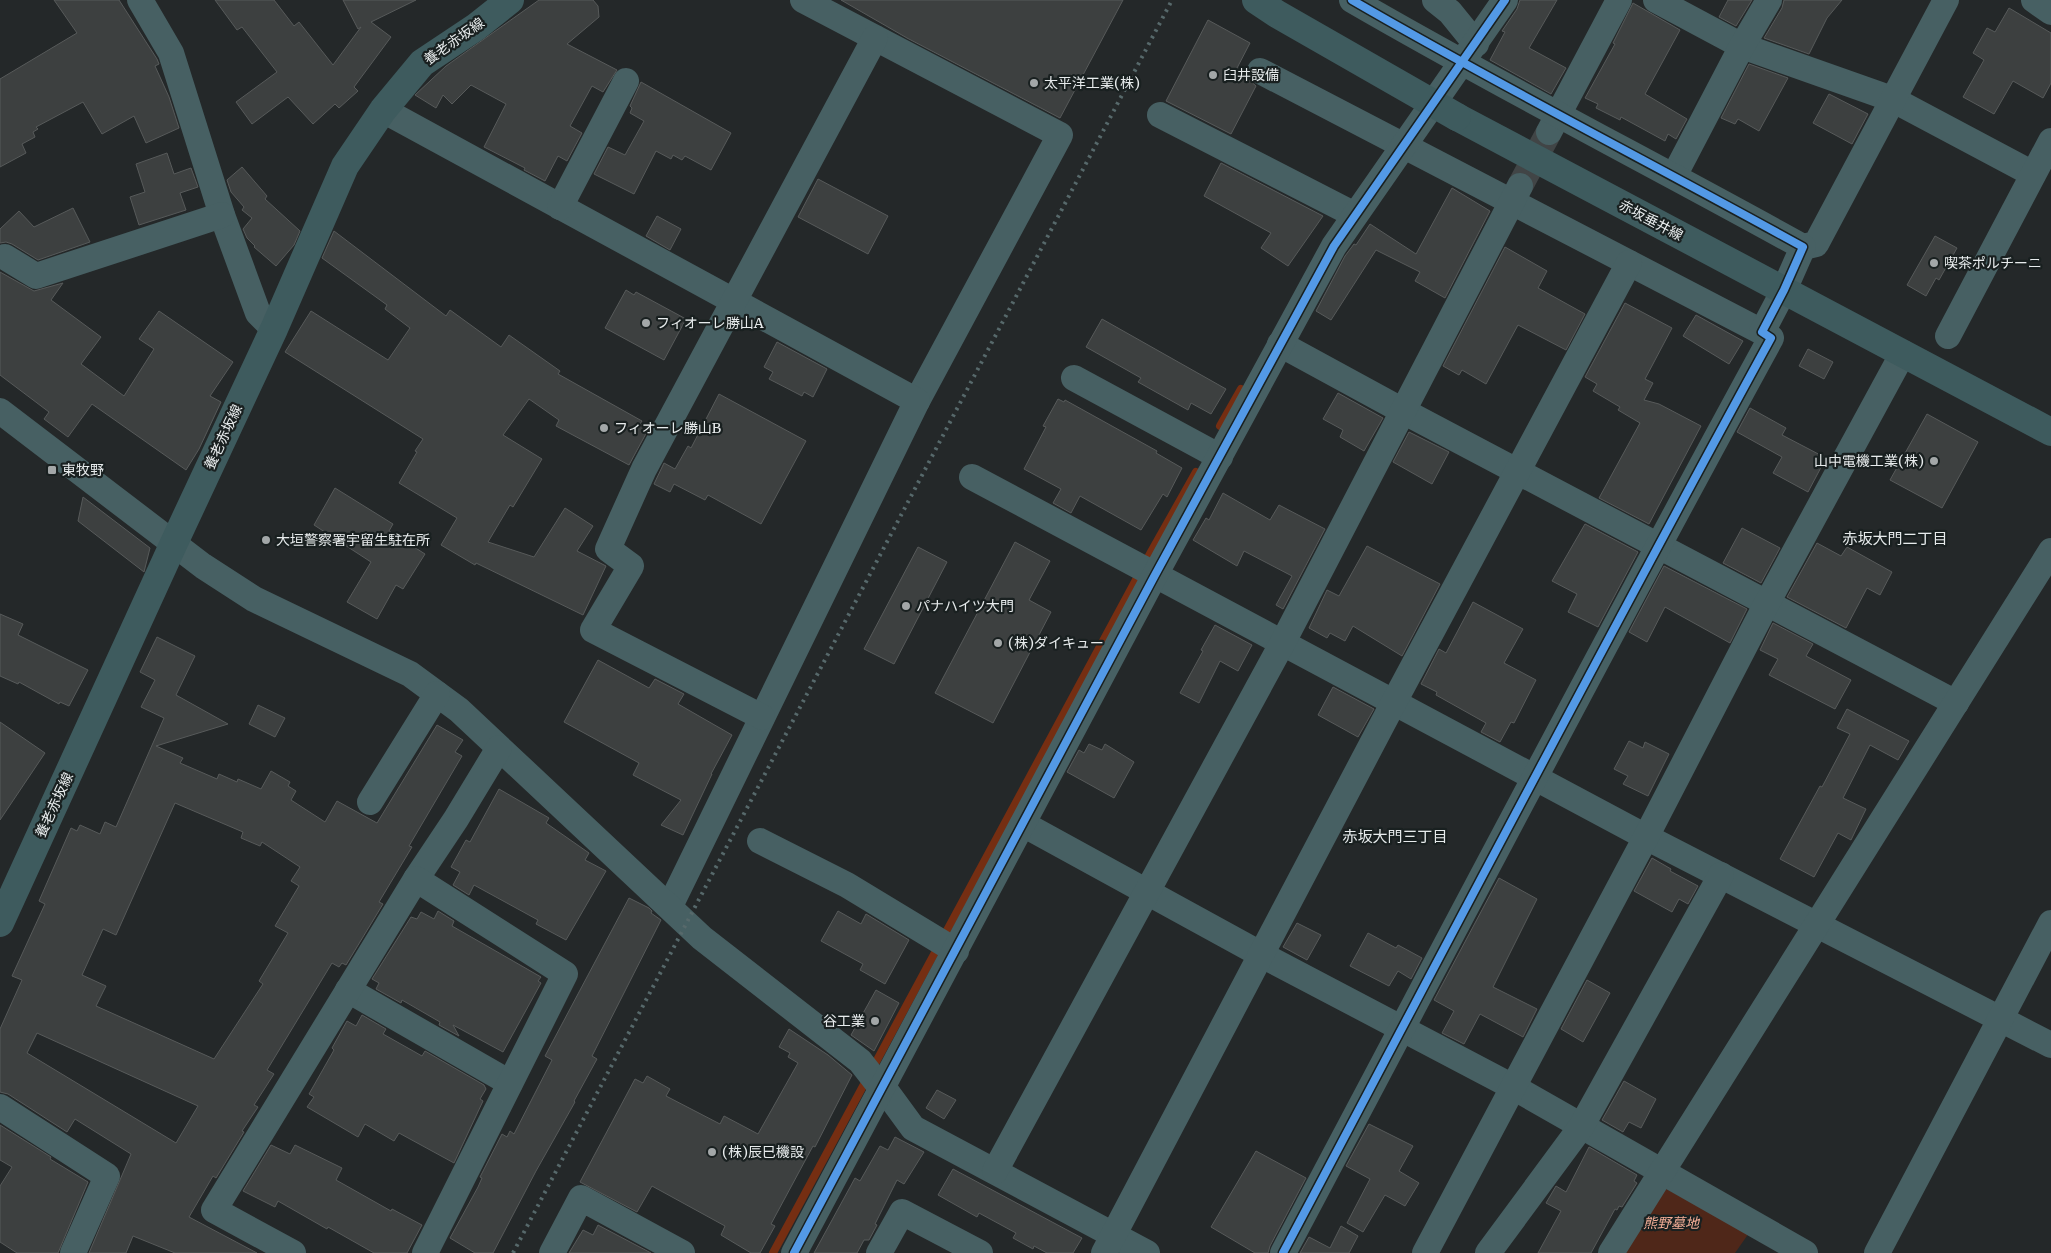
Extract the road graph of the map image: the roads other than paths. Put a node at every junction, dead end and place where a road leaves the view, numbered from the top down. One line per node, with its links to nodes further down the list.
1 (140, 0): 30 (street)
2 (510, 0): 20 (main road, 養老赤坂線)
3 (803, 0): 14 (street)
4 (1256, 0): 34 (main road, 赤坂垂井線, bridge)
5 (1352, 0): 16 (street)
6 (1435, 0): 16 (street)
7 (1505, 0): 16 (street)
8 (1619, 0): 22 (street)
9 (1656, 0): 15 (street)
10 (1769, 0): 15 (street)
11 (1946, 0): 19 (street)
12 (2034, 0): 13 (street)
13 (2051, 12)
14 (875, 38): 35 (street); 42 (street)
15 (1742, 46): 19 (street); 26 (street)
16 (1462, 48): 22 (street); 24 (street)
17 (1260, 71): 24 (street)
18 (626, 82): 28 (street)
19 (1892, 99): 25 (street); 31 (street)
20 (382, 110): 28 (street); 36 (main road, 養老赤坂線)
21 (1160, 115): 29 (street)
22 (1553, 123): 26 (street)
23 (2051, 140): 25 (street)
24 (1396, 142): 27 (street); 29 (street)
25 (2033, 174): 38 (street)
26 (1674, 176): 31 (street)
27 (1517, 194): 33 (street); 44 (street)
28 (560, 207): 35 (street)
29 (1348, 212): 39 (street)
30 (222, 215): 32 (street); 36 (street)
31 (1803, 247): 34 (street)
32 (2, 256)
33 (1629, 263): 37 (street); 47 (street)
34 (1784, 290): 37 (street); 40 (main road, 赤坂垂井線)
35 (734, 302): 42 (street); 58 (street)
36 (274, 328): 49 (main road, 養老赤坂線)
37 (1762, 332): 50 (street)
38 (1948, 336)
39 (1280, 344): 44 (street); 46 (street)
40 (1903, 353): 45 (main road, 赤坂垂井線); 53 (street)
41 (1074, 378): 46 (street)
42 (917, 402): 58 (street)
43 (0, 411): 49 (street)
44 (1403, 411): 47 (street); 54 (street)
45 (2051, 432)
46 (1220, 456): 52 (street)
47 (1519, 472): 50 (street); 56 (street)
48 (972, 477): 52 (street)
49 (173, 544): 55 (street); 67 (main road, 養老赤坂線)
50 (1658, 545): 53 (street); 60 (street)
51 (2051, 551): 57 (street)
52 (1147, 570): 54 (street); 62 (street)
53 (1767, 603): 57 (street); 63 (street)
54 (1283, 642): 56 (street); 68 (street)
55 (437, 694): 59 (street); 61 (street)
56 (1394, 702): 60 (street); 74 (street)
57 (1956, 703): 72 (street)
58 (762, 717): 69 (street)
59 (499, 748): 66 (street); 69 (street)
60 (1536, 778): 63 (street); 77 (street)
61 (370, 802)
62 (1023, 824): 68 (street); 73 (street)
63 (1646, 837): 65 (street); 81 (street)
64 (760, 840): 73 (street)
65 (1721, 875): 72 (street); 83 (street)
66 (416, 879): 75 (street); 79 (street)
67 (6, 892): 70 (main road, 養老赤坂線)
68 (1147, 892): 74 (street); 84 (street)
69 (670, 906): 80 (street)
70 (0, 923)
71 (2051, 923): 76 (street)
72 (1818, 924): 76 (street); 85 (street)
73 (946, 945): 80 (street)
74 (1262, 955): 77 (street); 86 (street)
75 (348, 990): 79 (street); 88 (street)
76 (2001, 1018): 78 (street); 101 (street)
77 (1402, 1028): 81 (street); 96 (street)
78 (2051, 1045)
79 (510, 1083): 89 (street)
80 (881, 1085): 84 (street); 92 (street)
81 (1513, 1087): 83 (street); 97 (street)
82 (0, 1107): 87 (street)
83 (1581, 1126): 85 (street); 98 (street)
84 (995, 1172): 86 (street)
85 (1661, 1173): 99 (street); 100 (street)
86 (1109, 1244): 95 (street)
87 (73, 1253)
88 (293, 1253)
89 (425, 1253)
90 (552, 1253): 91 (street)
91 (682, 1253)
92 (794, 1253)
93 (879, 1253): 94 (street)
94 (980, 1253)
95 (1146, 1253)
96 (1283, 1253)
97 (1425, 1253)
98 (1488, 1253)
99 (1611, 1253)
100 (1805, 1253)
101 (1877, 1253)

